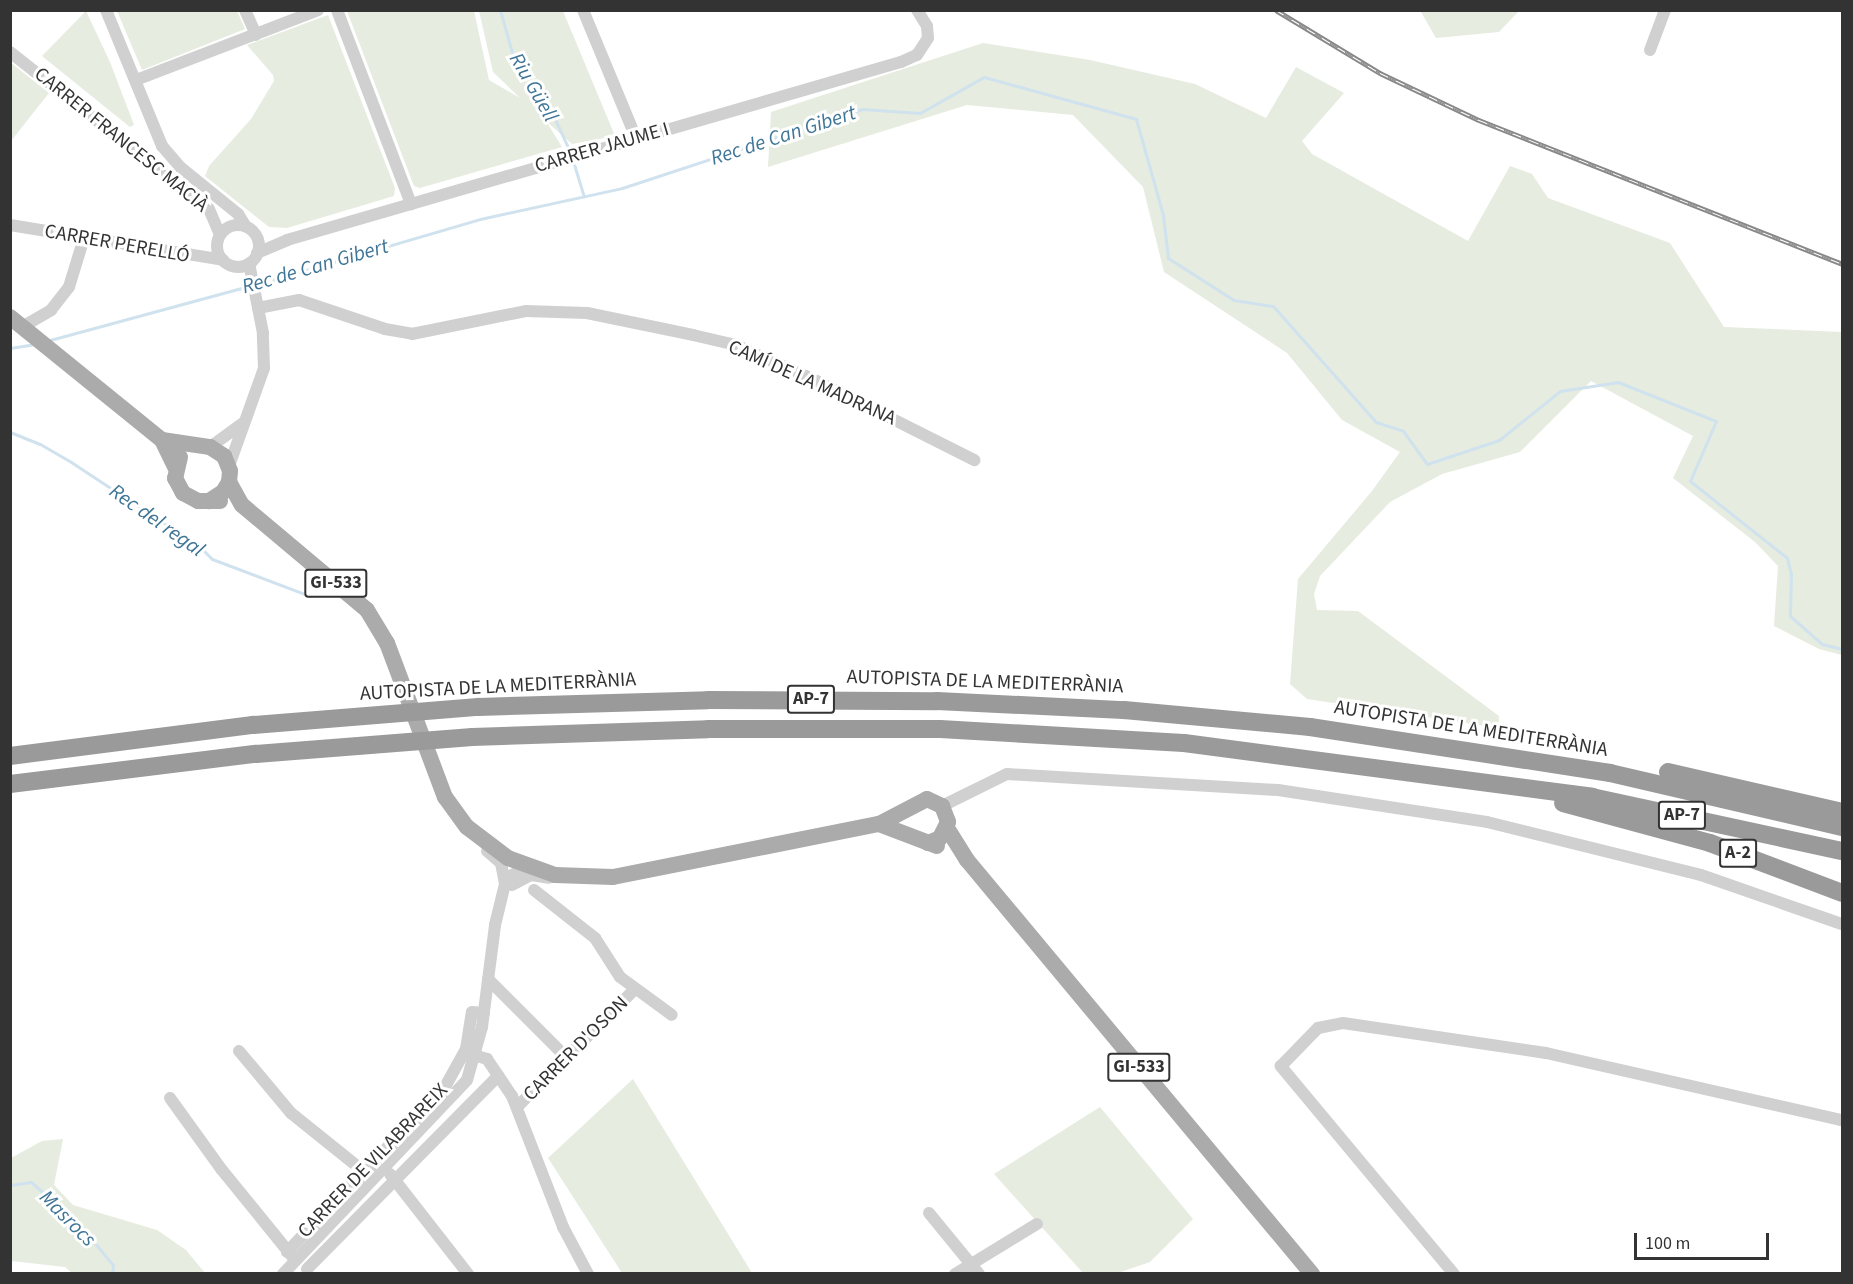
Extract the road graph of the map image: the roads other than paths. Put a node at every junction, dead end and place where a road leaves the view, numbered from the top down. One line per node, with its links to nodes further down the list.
1 (106, 10): 11 (street)
2 (245, 10): 8 (street)
3 (318, 10): 8 (street)
4 (337, 10): 13 (street)
5 (583, 10): 12 (street)
6 (917, 10): 12 (street, CARRER JAUME I)
7 (1665, 10): 9 (street)
8 (256, 35): 11 (street)
9 (1650, 51)
10 (10, 52): 16 (street, CARRER FRANCESC MACIÀ)
11 (136, 81): 15 (street)
12 (636, 138): 13 (street, CARRER JAUME I)
13 (411, 204): 19 (street, CARRER JAUME I)
14 (10, 225): 18 (street, CARRER PERELLÓ)
15 (246, 227): 16 (street); 17 (street)
16 (220, 235): 20 (street)
17 (256, 237): 19 (street, CARRER JAUME I); 21 (street)
18 (84, 238): 20 (street, CARRER PERELLÓ); 23 (street)
19 (287, 240): 21 (street, CARRER JAUME I)
20 (223, 260): 21 (street)
21 (249, 261): 22 (street)
22 (257, 305): 24 (street); 27 (street, CAMÍ DE LA MADRANA)
23 (22, 327): 25 (main road)
24 (243, 423): 26 (street); 29 (street)
25 (162, 440): 26 (main road); 28 (main road)
26 (202, 447): 28 (main road); 29 (main road, GI-533)
27 (974, 460)
28 (176, 467): 30 (main road)
29 (229, 474): 30 (main road); 31 (main road, GI-533)
30 (209, 501): 31 (main road)
31 (242, 505): 33 (main road, GI-533)
32 (10, 756): 34 (highway, AUTOPISTA DE LA MEDITERRÀNIA / AP-7)
33 (433, 768): 37 (main road, GI-533); 49 (main road, GI-533)
34 (1610, 773): 40 (highway); 42 (highway, AUTOPISTA DE LA MEDITERRÀNIA / AP-7)
35 (10, 784): 36 (highway, AP-7)
36 (1519, 787): 46 (highway, AP-7); 54 (highway, A-2)
37 (445, 797): 48 (main road, GI-533); 52 (street)
38 (942, 806): 39 (main road, GI-533); 43 (main road, GI-533); 56 (street)
39 (908, 809): 41 (main road, GI-533); 44 (main road)
40 (1842, 812)
41 (879, 824): 44 (main road, GI-533); 50 (main road, GI-533)
42 (1842, 827)
43 (947, 828): 45 (main road); 47 (main road, GI-533)
44 (907, 832): 45 (main road, GI-533)
45 (928, 843): 47 (main road, GI-533)
46 (1842, 851)
47 (968, 860): 81 (main road, GI-533)
48 (525, 866): 49 (street); 51 (main road, GI-533); 52 (street)
49 (587, 869): 50 (main road, GI-533)
50 (634, 870): 51 (main road, GI-533)
51 (603, 877): 55 (street)
52 (505, 884): 55 (street)
53 (534, 890): 58 (street)
54 (1842, 892)
55 (502, 897): 57 (street)
56 (1842, 924)
57 (488, 979): 59 (street); 63 (street)
58 (634, 990): 60 (street); 63 (street, CARRER D'OSON)
59 (484, 1014): 62 (street); 62 (street, CARRER DE VILABRAREIX)
60 (672, 1015)
61 (239, 1052): 69 (street)
62 (476, 1056): 64 (street); 65 (street); 69 (street, CARRER DE VILABRAREIX)
63 (568, 1059): 67 (street, CARRER D'OSON)
64 (470, 1074): 65 (street); 70 (street)
65 (498, 1076): 67 (street); 70 (street, CARRER DE VILABRAREIX)
66 (170, 1098): 74 (street)
67 (517, 1107): 77 (street)
68 (1842, 1120): 82 (street)
69 (362, 1171): 71 (street); 74 (street, CARRER DE VILABRAREIX)
70 (390, 1173): 71 (street); 76 (street, CARRER DE VILABRAREIX); 79 (street)
71 (374, 1180): 74 (street)
72 (929, 1213): 75 (street)
73 (1037, 1224): 75 (street)
74 (292, 1256): 76 (street); 78 (street)
75 (975, 1269): 80 (street)
76 (309, 1271)
77 (586, 1273)
78 (283, 1274)
79 (468, 1274)
80 (955, 1274)
81 (1312, 1274)
82 (1454, 1274)

